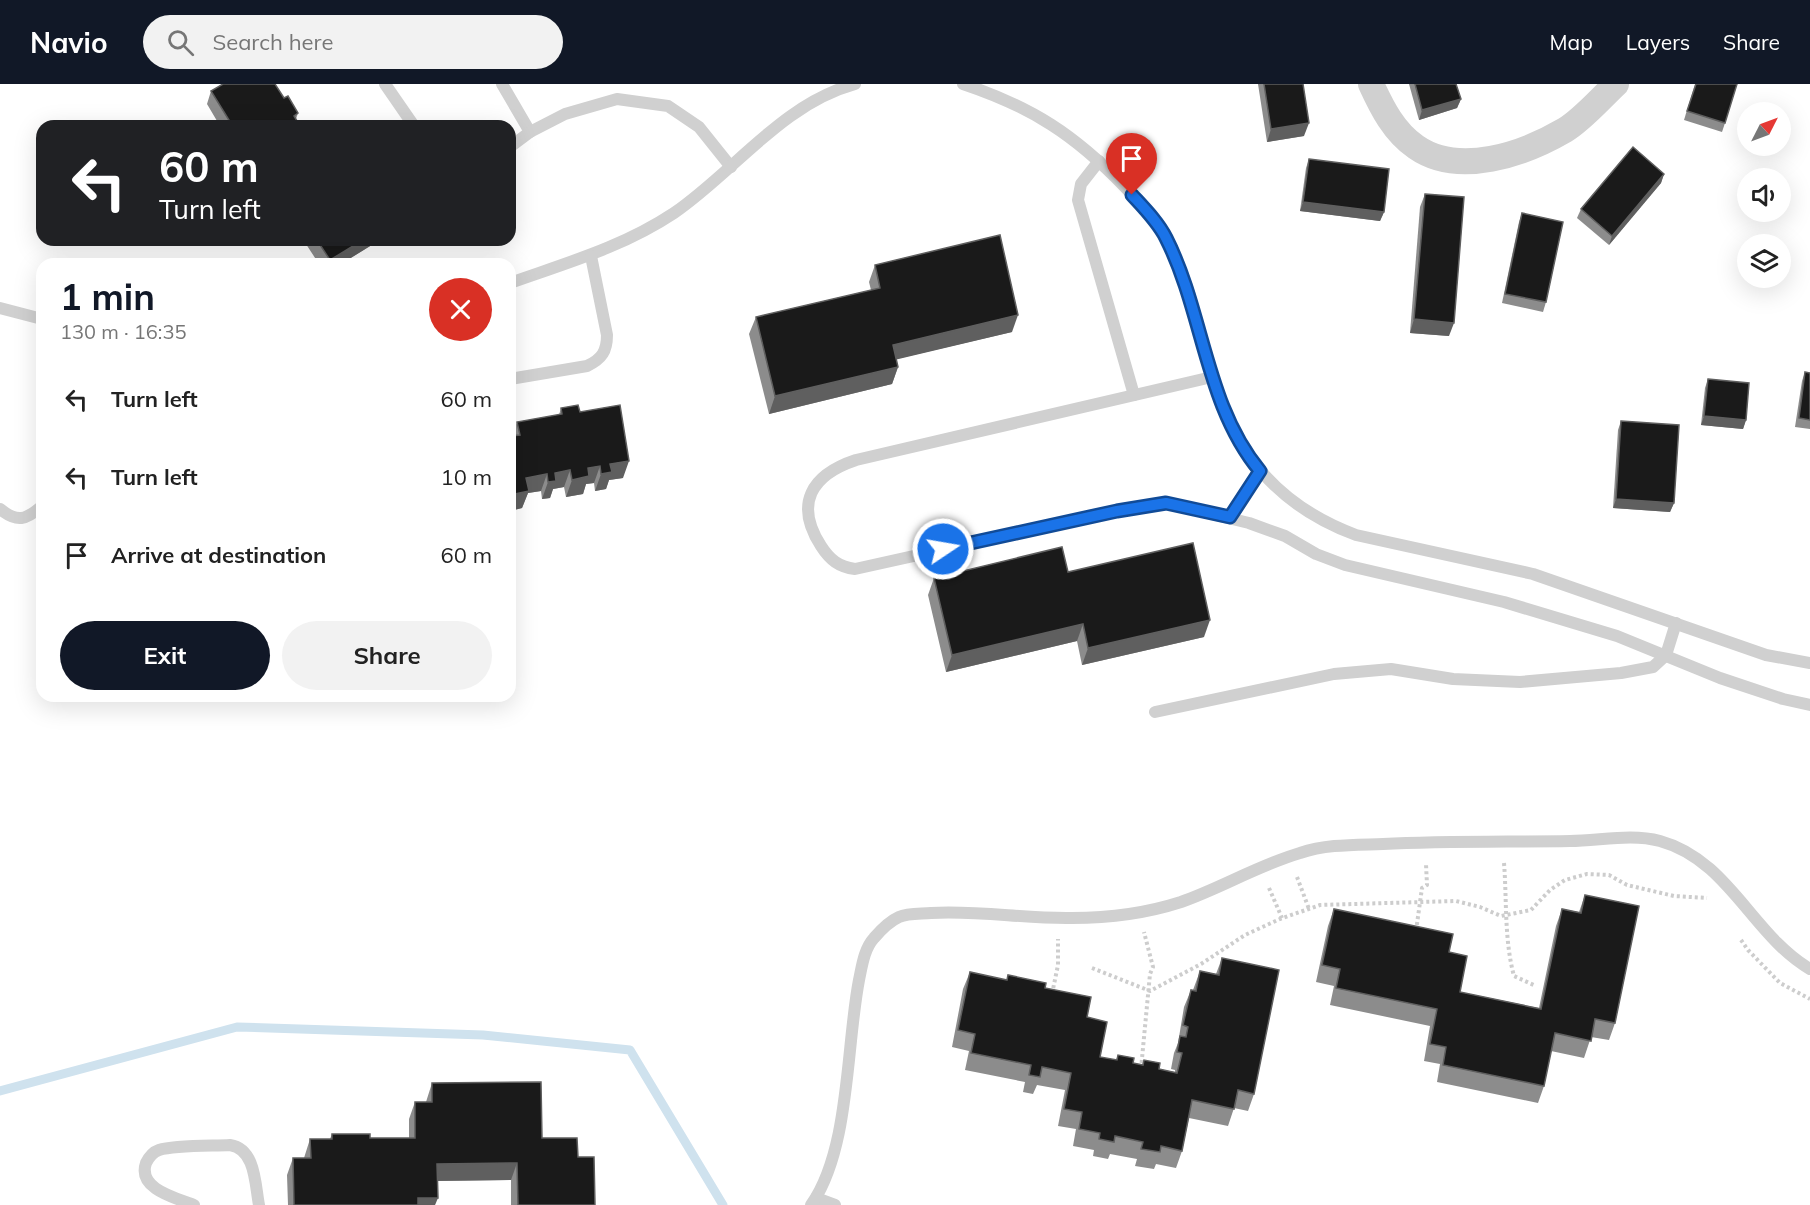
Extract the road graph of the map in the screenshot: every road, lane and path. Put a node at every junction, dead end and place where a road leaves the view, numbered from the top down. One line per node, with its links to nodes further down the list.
1 (385, 84): 7 (lane)
2 (501, 84): 8 (lane)
3 (963, 84): 10 (lane)
4 (1371, 84): 5 (street)
5 (1616, 84)
6 (847, 85): 11 (lane)
7 (410, 120)
8 (530, 132): 9 (lane); 11 (lane)
9 (516, 142)
10 (1099, 161): 16 (lane); 18 (lane)
11 (731, 166): 12 (lane)
12 (591, 256): 13 (lane); 17 (lane)
13 (516, 281)
14 (0, 308): 15 (lane)
15 (36, 317)
16 (1212, 376): 18 (lane); 19 (lane)
17 (516, 379)
18 (1134, 395): 22 (lane)
19 (1260, 471): 22 (lane); 23 (lane)
20 (0, 509): 21 (lane)
21 (36, 511)
22 (1230, 517): 24 (lane)
23 (1676, 623): 24 (lane); 25 (lane)
24 (1666, 655): 26 (lane); 27 (lane)
25 (1810, 663)
26 (1810, 705)
27 (1155, 712)
28 (1427, 885): 32 (path)
29 (1506, 891): 36 (path)
30 (1304, 897): 34 (path)
31 (1709, 899): 36 (path)
32 (1420, 902): 34 (path); 36 (path); 39 (path)
33 (1277, 907): 37 (path)
34 (1309, 909): 37 (path)
35 (1139, 911): 42 (lane); 44 (path); 48 (lane)
36 (1506, 915): 43 (path)
37 (1282, 918): 44 (path)
38 (1735, 931): 45 (path)
39 (1415, 933)
40 (1058, 965): 46 (path)
41 (1092, 968): 44 (path)
42 (1810, 969)
43 (1536, 986)
44 (1150, 991): 47 (path)
45 (1810, 999)
46 (1050, 1003)
47 (1141, 1073)
48 (813, 1201): 51 (lane)
49 (194, 1205): 50 (lane)
50 (259, 1205)
51 (835, 1205)

